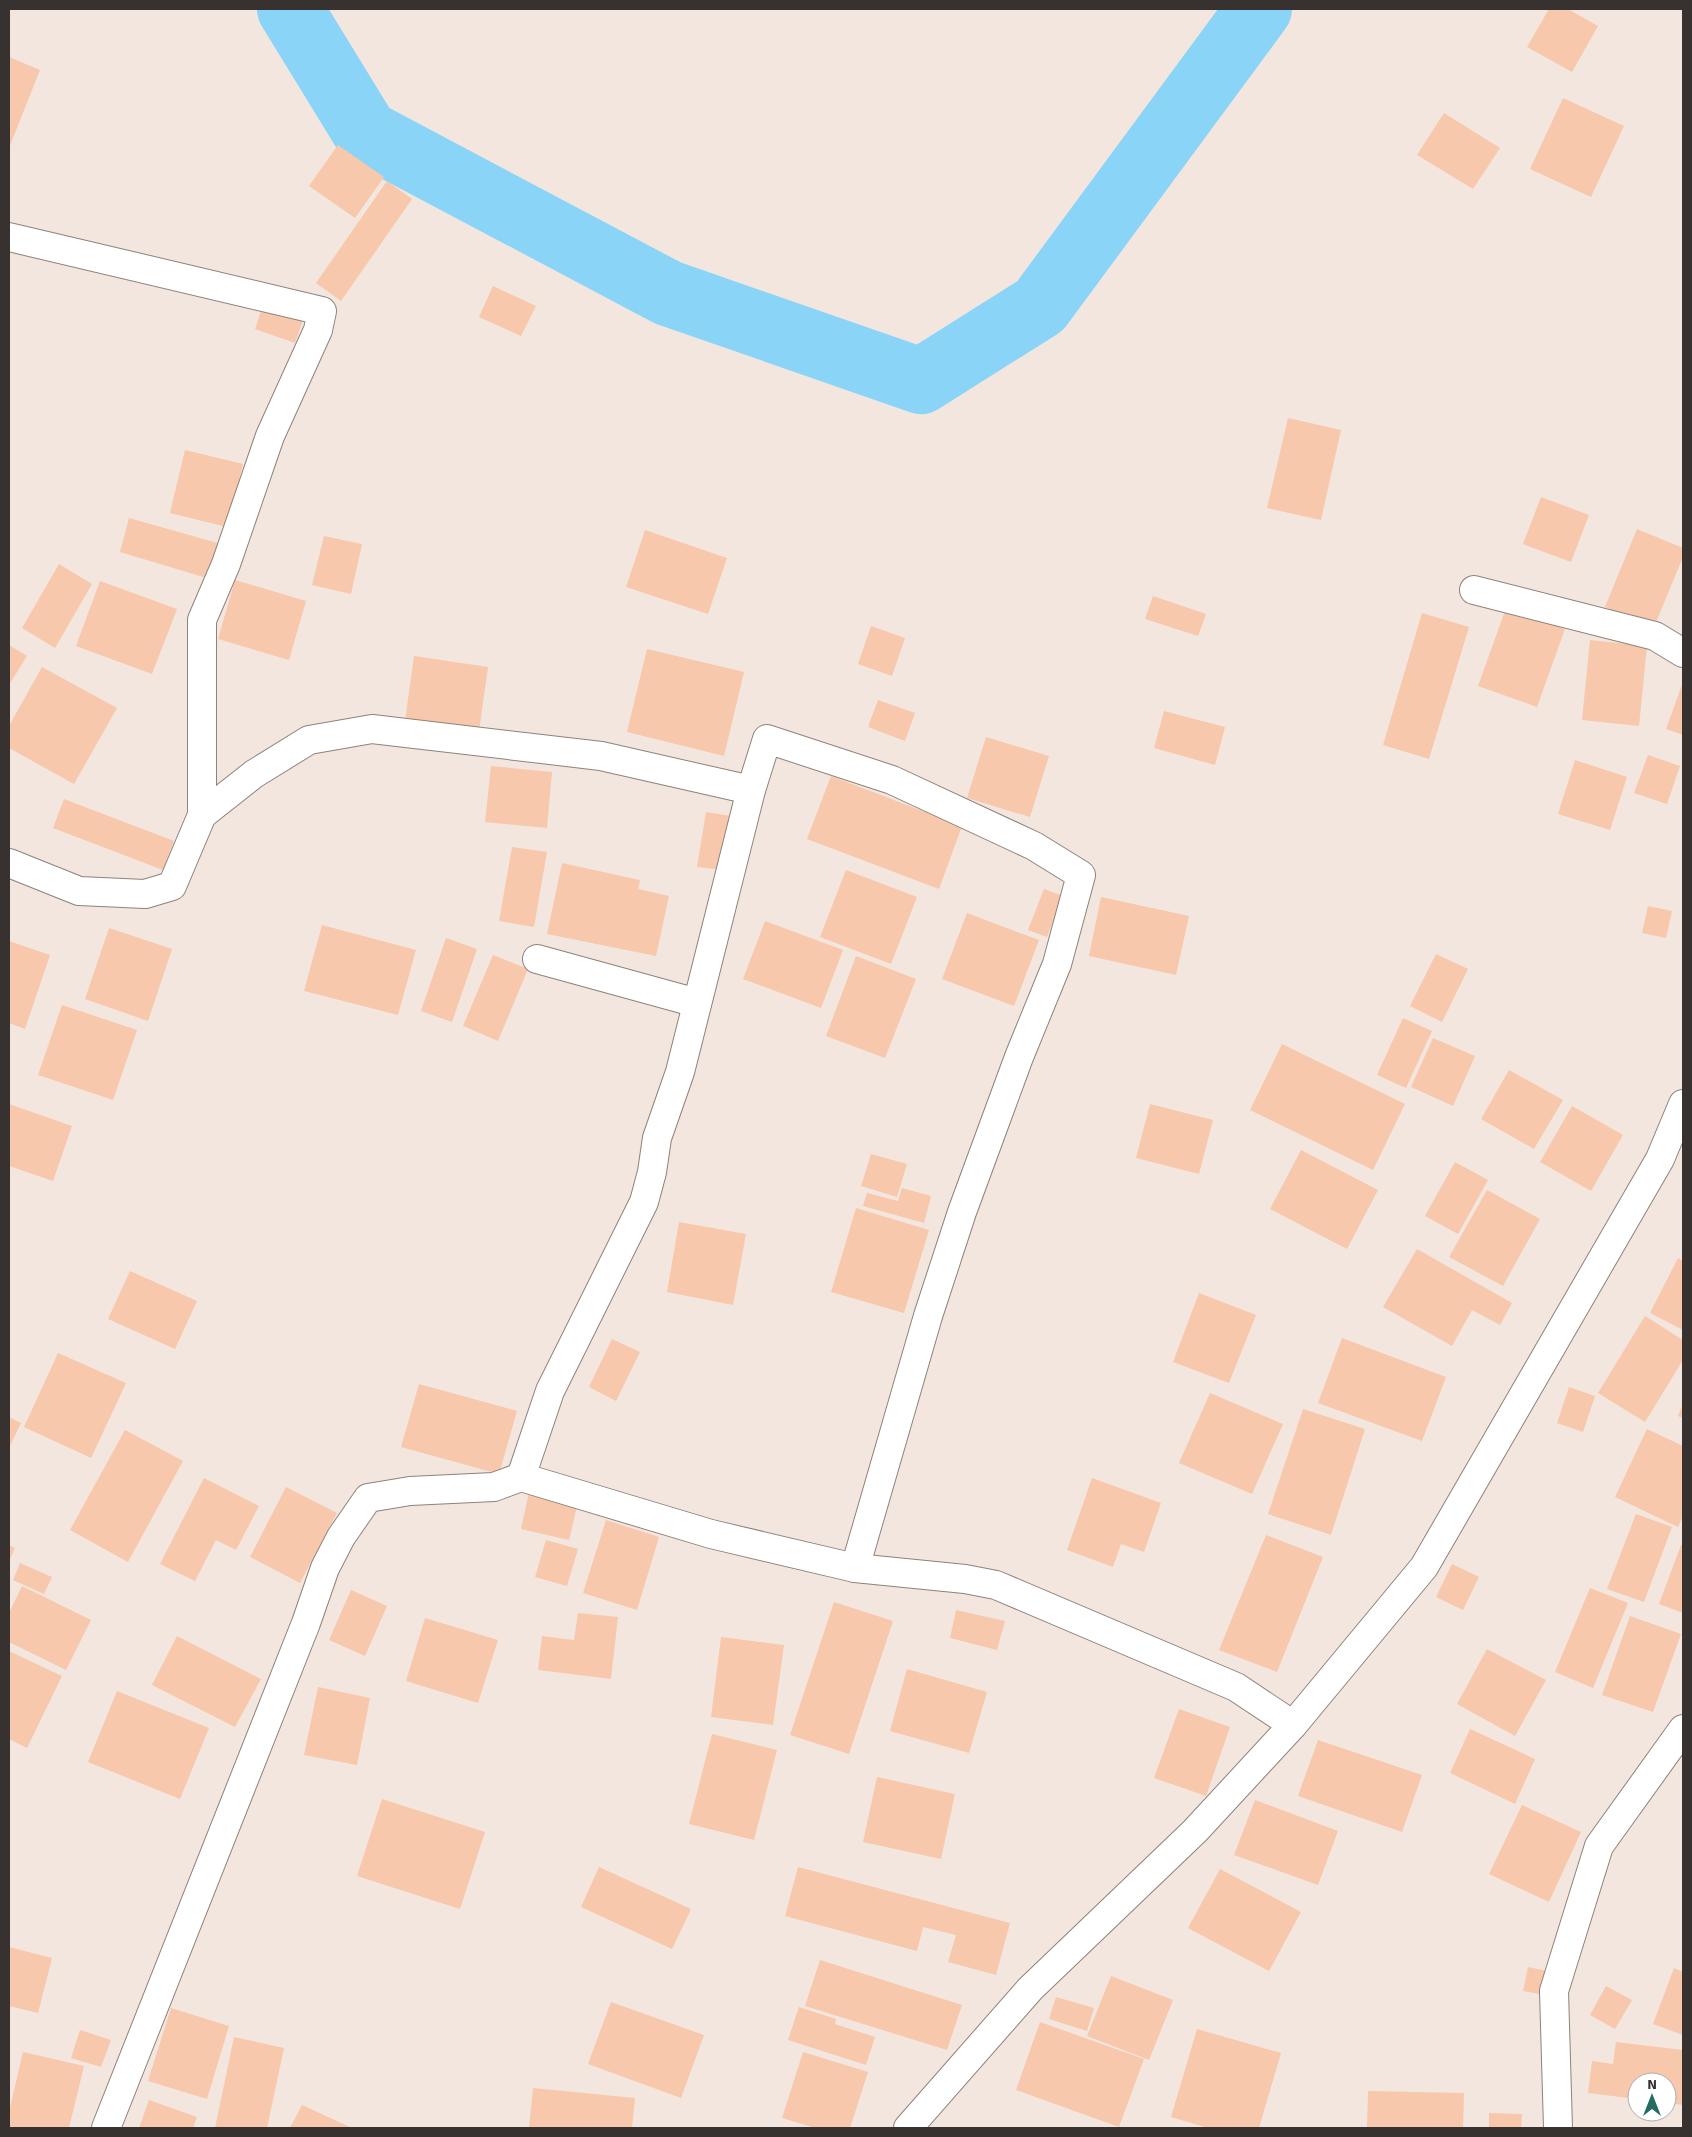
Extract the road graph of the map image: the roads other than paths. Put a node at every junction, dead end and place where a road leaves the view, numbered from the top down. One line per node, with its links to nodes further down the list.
1 (9, 237): 5 (street)
2 (1474, 590): 3 (street)
3 (1683, 653)
4 (750, 790): 5 (street); 8 (street); 11 (street)
5 (202, 816): 6 (street)
6 (9, 863)
7 (537, 959): 8 (street)
8 (697, 1003): 10 (street)
9 (1683, 1104): 12 (street)
10 (521, 1478): 11 (street); 14 (street)
11 (855, 1568): 12 (street)
12 (1293, 1725): 15 (street)
13 (1683, 1729): 16 (street)
14 (106, 2128)
15 (908, 2128)
16 (1558, 2128)

